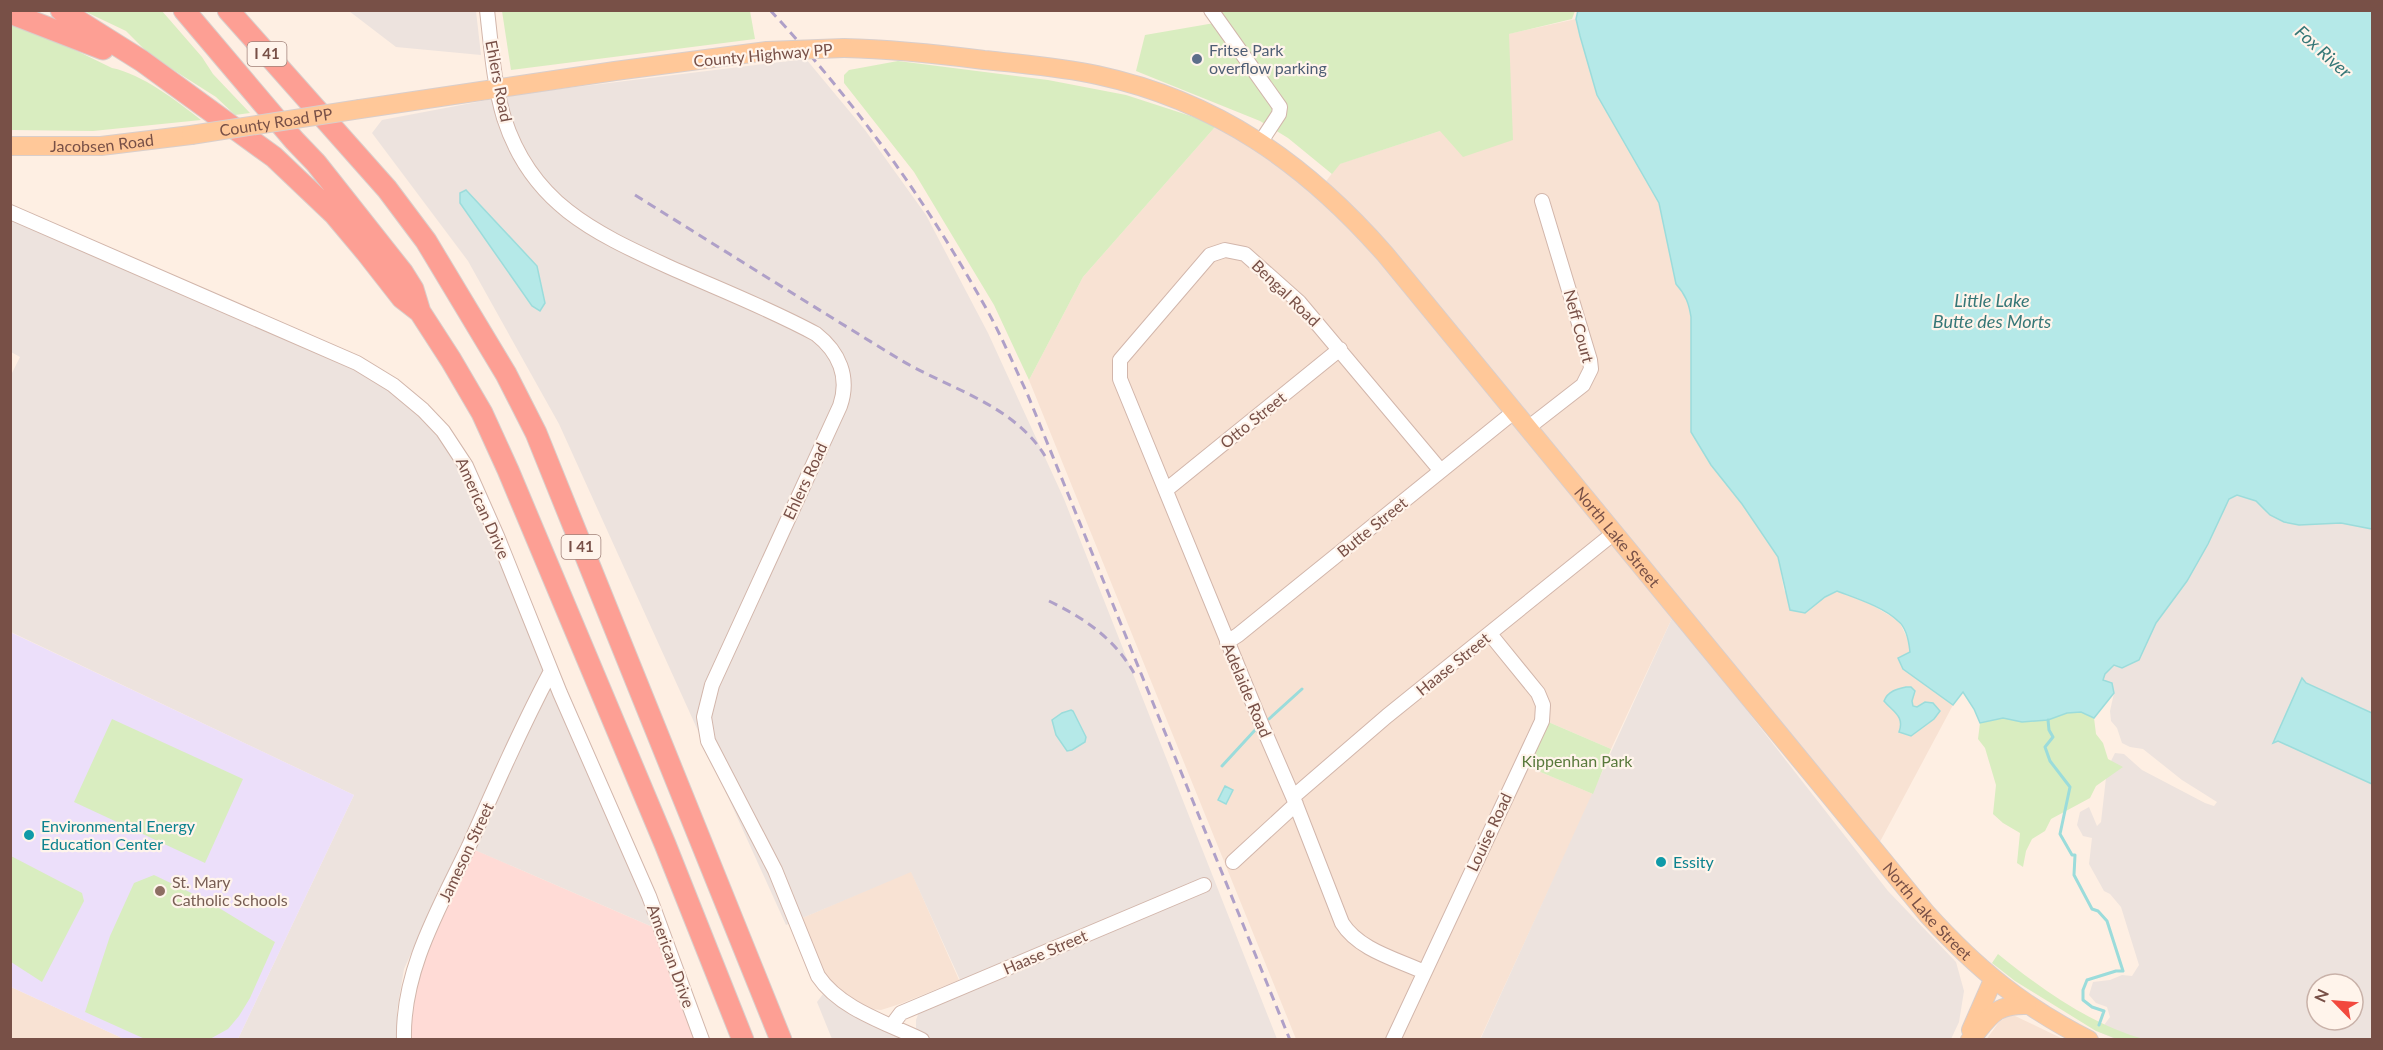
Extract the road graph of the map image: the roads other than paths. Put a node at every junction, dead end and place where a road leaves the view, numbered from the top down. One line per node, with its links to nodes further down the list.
1 (61, 10): 8 (highway)
2 (184, 10): 17 (highway, I 41)
3 (228, 10): 10 (highway, I 41)
4 (246, 10): 10 (highway)
5 (487, 10): 9 (street, Ehlers Road)
6 (1211, 10): 13 (street)
7 (10, 13): 8 (highway)
8 (156, 72): 17 (highway)
9 (499, 88): 11 (main road, County Highway PP); 13 (main road, County Highway PP, bridge); 34 (street, Ehlers Road)
10 (305, 97): 38 (highway, I 41)
11 (360, 109): 12 (main road, County Road PP, bridge)
12 (191, 135): 14 (main road, Jacobsen Road)
13 (1260, 142): 20 (main road, North Lake Street)
14 (10, 146)
15 (1542, 201): 21 (street, Neff Court)
16 (10, 212): 27 (street, American Drive)
17 (420, 312): 37 (highway, I 41)
18 (1340, 350): 19 (street, Bengal Road); 22 (street, Bengal Road); 23 (street, Otto Street)
19 (1119, 366): 23 (street, Adelaide Road)
20 (1515, 411): 21 (main road, North Lake Street); 22 (street, Butte Street)
21 (1529, 427): 24 (main road, North Lake Street)
22 (1441, 471): 26 (street, Butte Street)
23 (1166, 490): 26 (street, Adelaide Road)
24 (1614, 533): 25 (street, Haase Street); 32 (main road, North Lake Street)
25 (1490, 634): 28 (street, Haase Street); 31 (street, Louise Road)
26 (1227, 642): 28 (street, Adelaide Road)
27 (551, 671): 35 (street, Jameson Street); 36 (street, American Drive)
28 (1295, 800): 29 (street, Haase Street); 31 (street, Adelaide Road)
29 (1233, 862)
30 (1204, 885): 34 (street, Haase Street)
31 (1424, 972): 40 (street, Louise Road)
32 (1993, 980): 33 (main road, North Lake Street); 41 (main road)
33 (2027, 1005): 41 (main road); 42 (main road, North Lake Street)
34 (892, 1025): 39 (street, Ehlers Road)
35 (404, 1040)
36 (702, 1040)
37 (743, 1040)
38 (781, 1040)
39 (922, 1040)
40 (1393, 1040)
41 (1968, 1040)
42 (2090, 1040)

